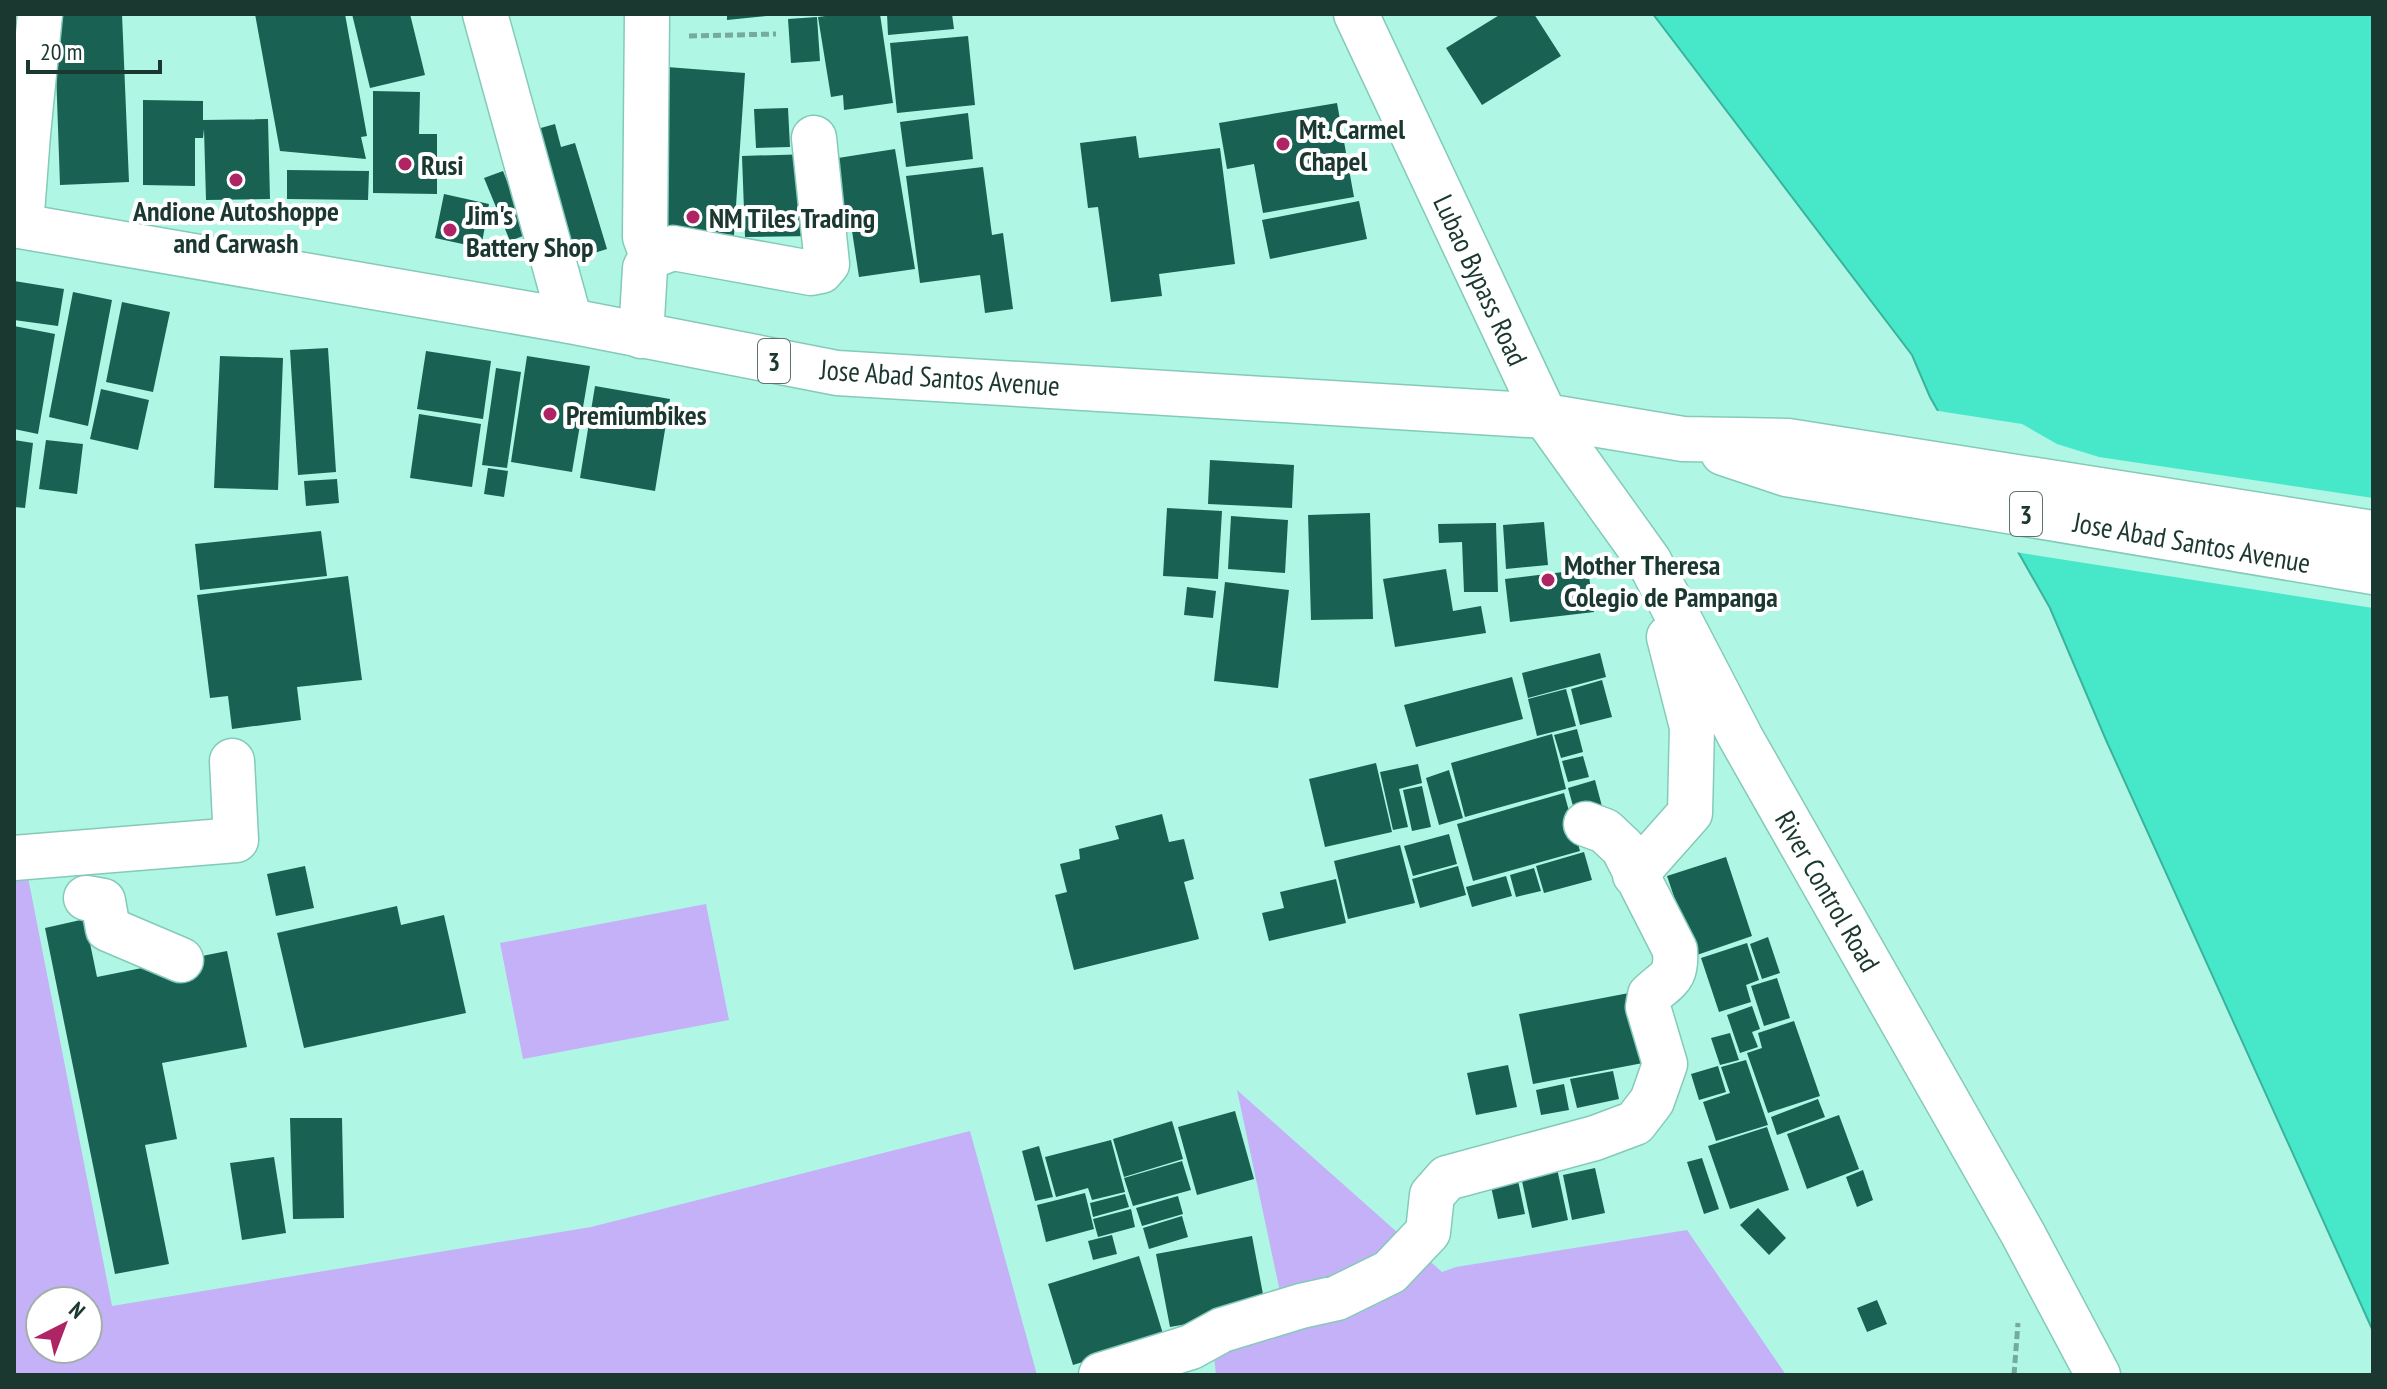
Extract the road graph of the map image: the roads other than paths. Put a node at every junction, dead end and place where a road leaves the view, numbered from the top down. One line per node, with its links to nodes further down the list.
1 (40, 14): 6 (main road)
2 (485, 14): 8 (main road)
3 (1356, 14): 10 (main road, Lubao Bypass Road)
4 (647, 26): 7 (main road)
5 (814, 138): 7 (main road)
6 (18, 226): 8 (main road, Jose Abad Santos Avenue / 3)
7 (652, 256): 9 (main road)
8 (570, 321): 9 (main road, Jose Abad Santos Avenue / 3)
9 (641, 336): 10 (main road, Jose Abad Santos Avenue / 3)
10 (1545, 416): 11 (main road, Jose Abad Santos Avenue / 3); 13 (main road, River Control Road)
11 (1683, 439): 12 (main road, Jose Abad Santos Avenue / 3); 14 (main road, Jose Abad Santos Avenue / 3)
12 (2373, 533)
13 (1649, 561): 19 (main road); 22 (main road, River Control Road)
14 (2373, 572)
15 (232, 761): 17 (main road)
16 (1586, 824): 19 (main road)
17 (67, 855): 18 (main road); 20 (main road)
18 (14, 858)
19 (1635, 875): 21 (main road)
20 (181, 960)
21 (1101, 1375)
22 (2098, 1375)

